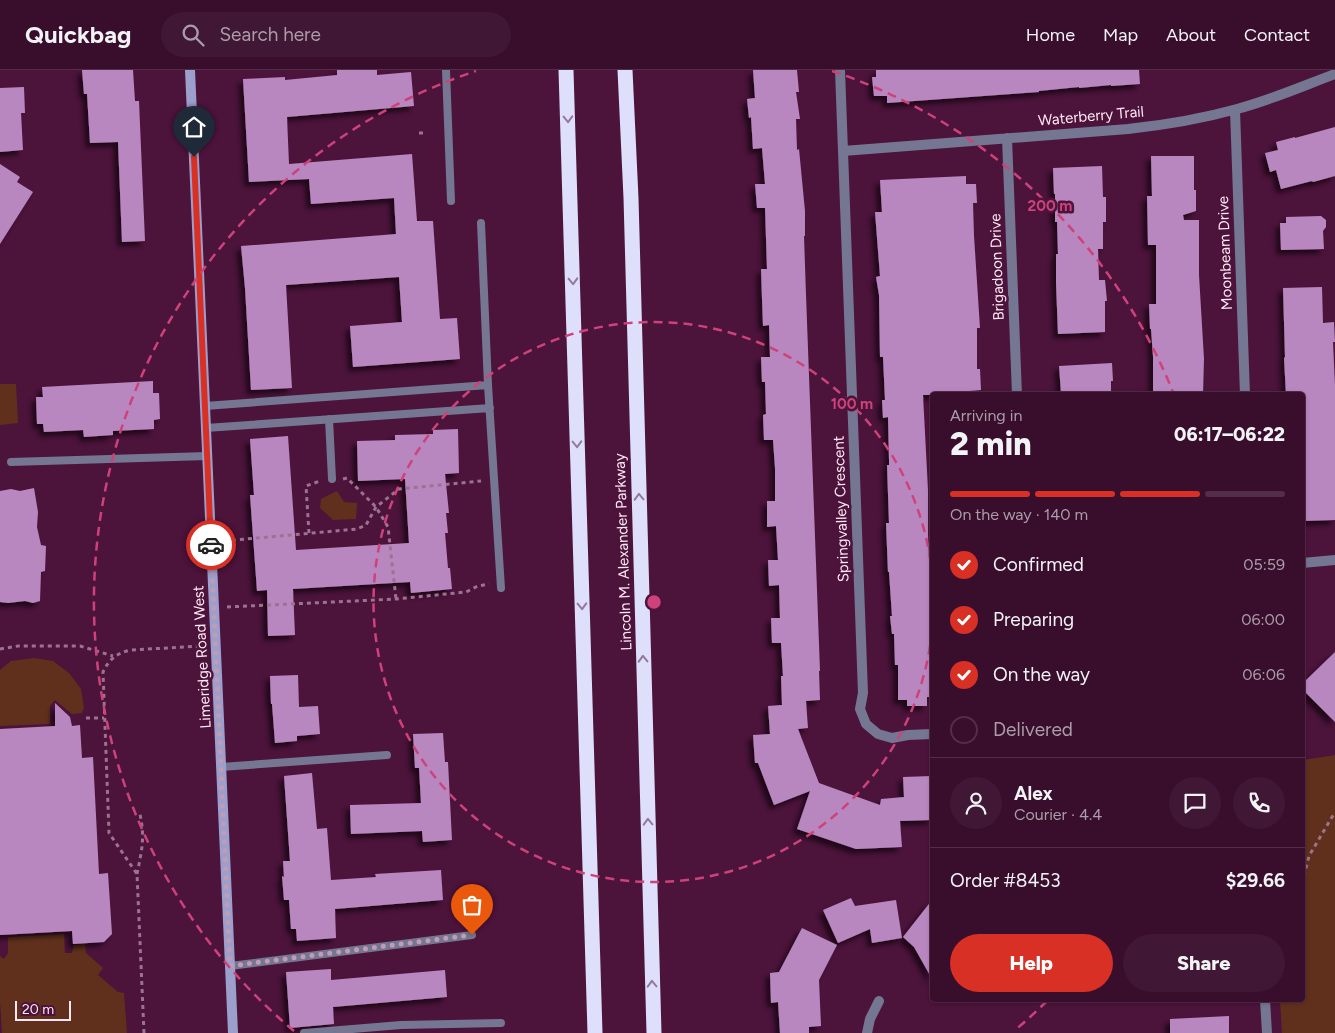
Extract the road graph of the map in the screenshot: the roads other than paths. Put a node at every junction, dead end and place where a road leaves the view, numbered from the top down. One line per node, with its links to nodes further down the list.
1 (190, 70): 15 (street, Limeridge Road West)
2 (446, 70): 10 (lane)
3 (566, 70): 36 (highway, one-way to 36)
4 (625, 70): 37 (highway, Lincoln M. Alexander Parkway, one-way to 4)
5 (840, 70): 9 (street, Springvalley Crescent)
6 (1335, 74): 7 (street, Waterberry Trail)
7 (1235, 110): 8 (street, Waterberry Trail); 14 (street, Moonbeam Drive)
8 (1008, 138): 9 (street, Waterberry Trail); 13 (street, Brigadoon Drive)
9 (843, 150): 25 (street, Springvalley Crescent)
10 (451, 201)
11 (481, 223): 12 (lane)
12 (488, 385): 15 (lane); 16 (lane)
13 (1017, 392)
14 (1245, 392)
15 (205, 406): 18 (street, Limeridge Road West)
16 (490, 408): 17 (lane); 24 (lane)
17 (329, 420): 18 (lane); 21 (lane)
18 (206, 428): 19 (street, Limeridge Road West)
19 (208, 456): 20 (lane); 27 (street, Limeridge Road West)
20 (11, 462)
21 (332, 479)
22 (1335, 560): 23 (street)
23 (1305, 562)
24 (501, 588)
25 (930, 734)
26 (387, 756): 27 (lane)
27 (222, 767): 29 (street, Limeridge Road West)
28 (472, 935): 29 (lane)
29 (230, 966): 34 (street, Limeridge Road West)
30 (879, 1001): 38 (street)
31 (1265, 1002): 39 (street)
32 (501, 1023): 33 (lane)
33 (401, 1029): 35 (lane)
34 (233, 1033)
35 (304, 1033)
36 (595, 1033)
37 (654, 1033)
38 (867, 1033)
39 (1267, 1033)

